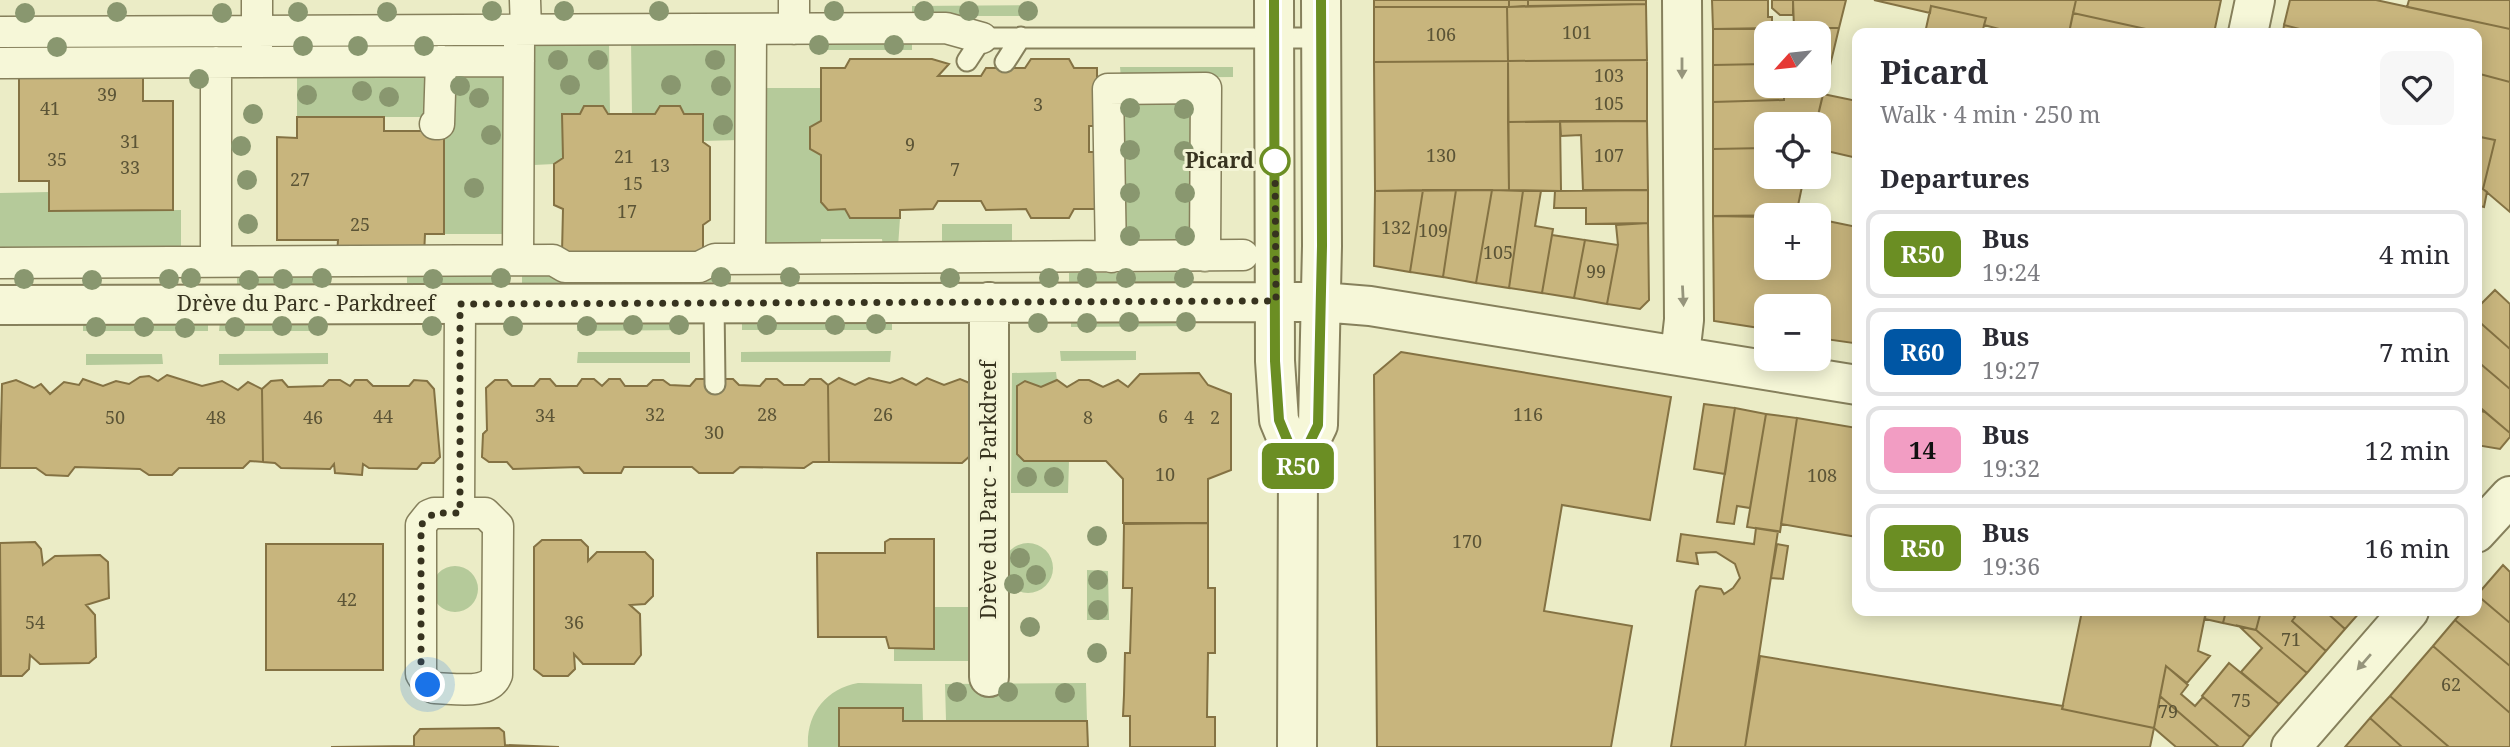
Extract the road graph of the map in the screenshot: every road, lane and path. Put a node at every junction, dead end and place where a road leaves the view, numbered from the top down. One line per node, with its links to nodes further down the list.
1 (257, 0): 11 (street)
2 (526, 0): 10 (street)
3 (1274, 0): 14 (street)
4 (1321, 0): 15 (street)
5 (1682, 0): 37 (street, one-way to 37)
6 (2255, 0): 8 (street)
7 (794, 14): 9 (street); 16 (street)
8 (2249, 28)
9 (751, 29): 10 (street); 27 (street)
10 (522, 30): 11 (street); 18 (street)
11 (258, 31): 12 (street); 20 (street)
12 (0, 32)
13 (1021, 37): 14 (lane); 16 (lane); 21 (lane)
14 (1274, 37): 15 (lane); 31 (street)
15 (1321, 38): 34 (street)
16 (975, 50)
17 (440, 61): 18 (street); 20 (street); 23 (street)
18 (519, 61): 28 (street)
19 (216, 62): 20 (street); 22 (street); 29 (street)
20 (257, 62)
21 (1005, 62)
22 (0, 63)
23 (435, 124)
24 (1243, 254): 25 (street)
25 (1205, 256): 26 (street); 26 (street)
26 (1111, 257): 27 (street)
27 (750, 259): 28 (street)
28 (518, 260): 29 (street)
29 (216, 261): 30 (street)
30 (0, 263)
31 (1276, 301): 32 (street, Drève du Parc - Parkdreef); 34 (street, Drève du Parc - Parkdreef); 40 (street)
32 (989, 302): 33 (street, Drève du Parc - Parkdreef); 46 (street, Drève du Parc - Parkdreef)
33 (714, 303): 35 (street, Drève du Parc - Parkdreef); 38 (lane)
34 (1321, 303): 37 (street, Drève du Parc - Parkdreef); 40 (street)
35 (460, 304): 36 (street, Drève du Parc - Parkdreef); 43 (street)
36 (0, 305)
37 (1680, 355): 39 (street, Drève du Parc - Parkdreef)
38 (715, 384)
39 (1852, 384)
40 (1298, 466): 47 (street)
41 (2482, 487): 42 (street)
42 (2510, 494): 44 (street)
43 (460, 513): 43 (street)
44 (2482, 526)
45 (2405, 616): 48 (street, one-way to 48)
46 (989, 677)
47 (1297, 747)
48 (2291, 747)

